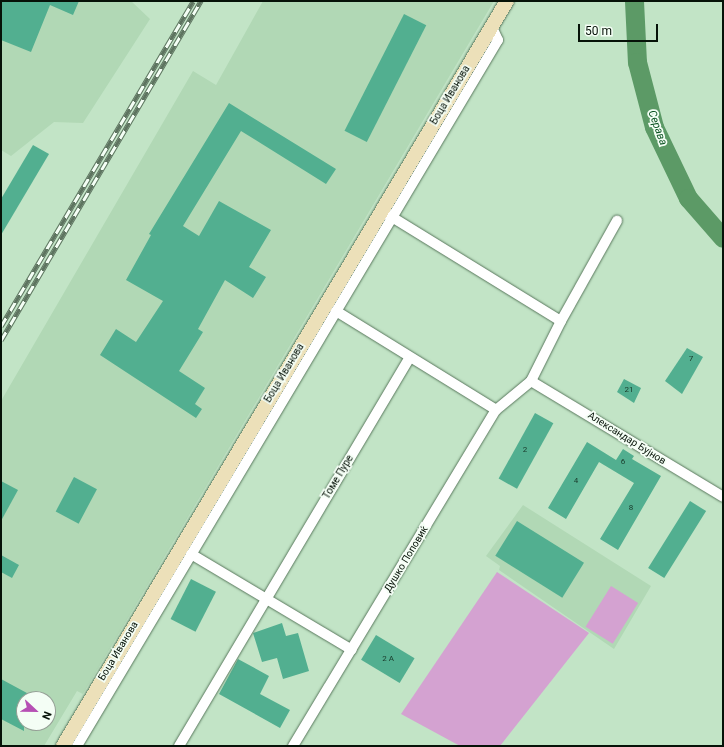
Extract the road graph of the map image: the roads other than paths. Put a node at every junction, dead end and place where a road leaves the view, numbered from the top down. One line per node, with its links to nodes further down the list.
1 (507, 1): 2 (street, Боца Иванова)
2 (387, 213): 4 (street); 5 (street); 9 (street, Боца Иванова)
3 (617, 221): 5 (street)
4 (336, 311): 6 (street); 9 (street)
5 (561, 321): 7 (street)
6 (410, 357): 8 (street); 12 (street, Томе Пуре)
7 (531, 381): 8 (street, Душко Поповиќ); 10 (street, Александар Бујнов)
8 (496, 410): 13 (street, Душко Поповиќ)
9 (232, 473): 11 (street); 14 (street, Боца Иванова)
10 (723, 497)
11 (191, 554): 12 (street); 15 (street)
12 (266, 598): 13 (street); 16 (street, Томе Пуре)
13 (352, 650): 17 (street, Душко Поповиќ)
14 (63, 746)
15 (77, 746)
16 (179, 746)
17 (293, 746)

